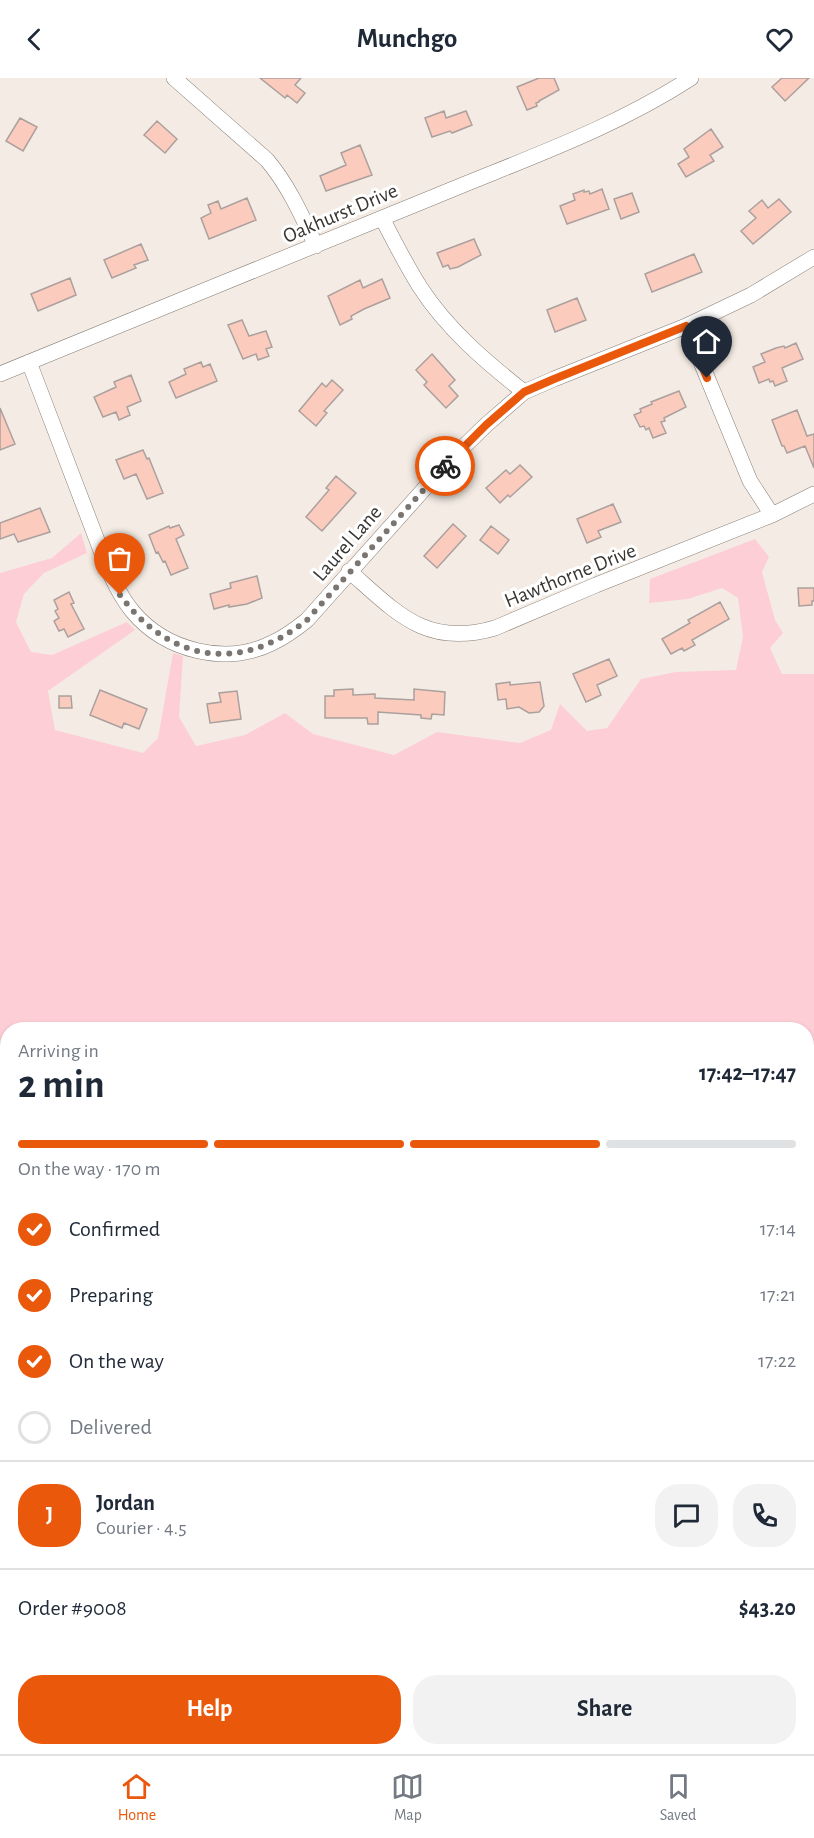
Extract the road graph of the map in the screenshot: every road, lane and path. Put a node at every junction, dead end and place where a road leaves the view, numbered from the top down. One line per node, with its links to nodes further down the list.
1 (174, 78): 4 (street)
2 (691, 78): 3 (street, Oakhurst Drive)
3 (382, 218): 4 (street, Oakhurst Drive); 9 (street)
4 (316, 246): 7 (street, Oakhurst Drive)
5 (814, 257): 6 (street, Laurel Lane)
6 (686, 326): 9 (street, Laurel Lane); 11 (street)
7 (29, 362): 8 (street, Oakhurst Drive); 12 (street, Laurel Lane)
8 (0, 374)
9 (524, 392): 12 (street, Laurel Lane)
10 (814, 494): 11 (street, Hawthorne Drive)
11 (772, 515): 12 (street, Hawthorne Drive)
12 (349, 571)

